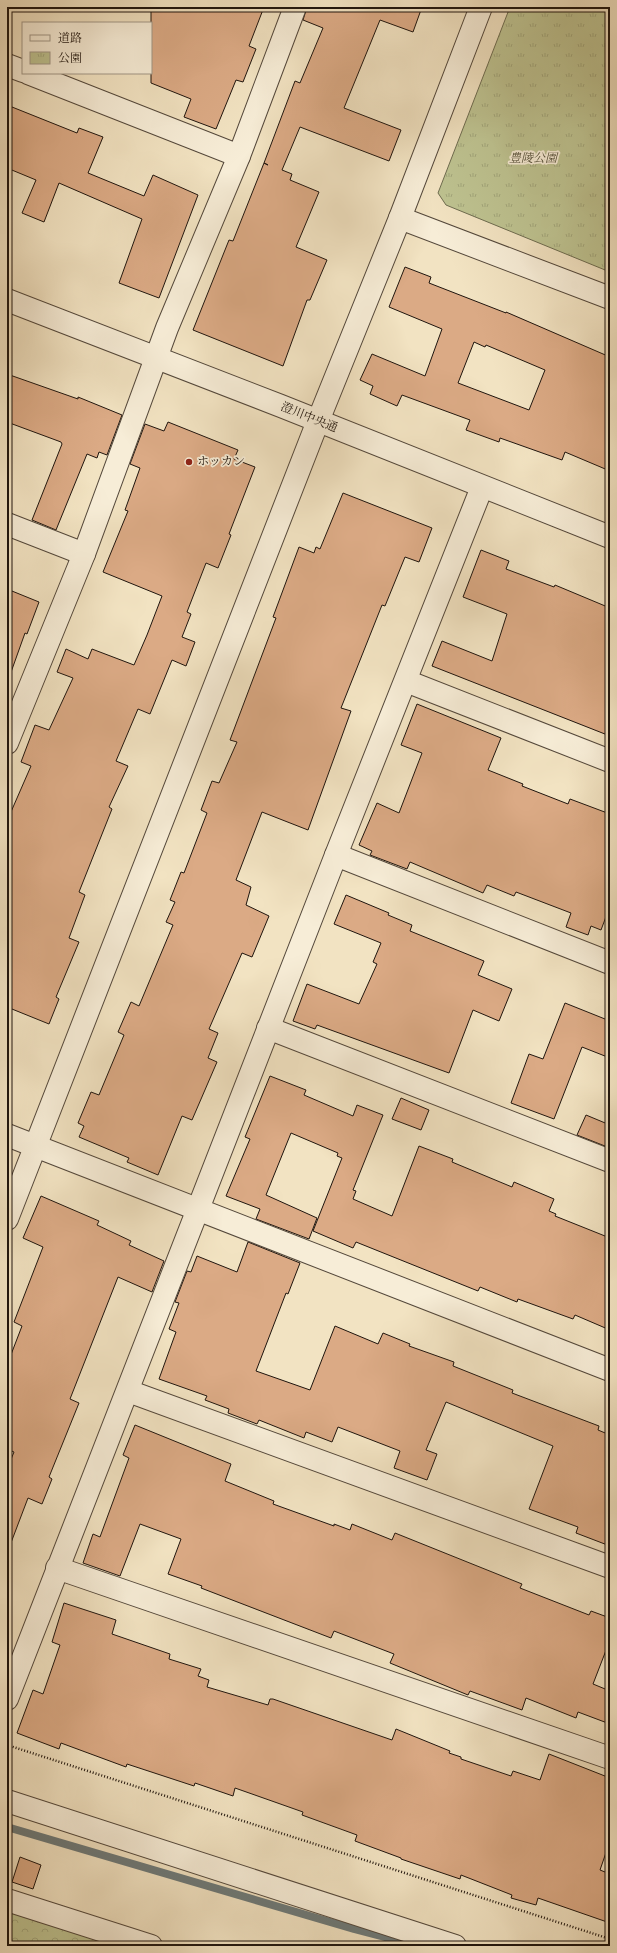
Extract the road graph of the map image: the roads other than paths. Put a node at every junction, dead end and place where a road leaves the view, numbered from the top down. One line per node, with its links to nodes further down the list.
1 (295, 7): 6 (street)
2 (481, 7): 7 (street)
3 (7, 65): 4 (street)
4 (22, 71)
5 (31, 74): 6 (street)
6 (239, 156): 10 (street)
7 (400, 218): 8 (street); 11 (street)
8 (610, 298)
9 (7, 300): 10 (street, 澄川中央通)
10 (155, 358): 11 (street, 澄川中央通); 15 (street)
11 (318, 421): 12 (street, 澄川中央通); 23 (street)
12 (482, 487): 14 (street, 澄川中央通); 16 (street)
13 (7, 524): 15 (street)
14 (610, 537)
15 (84, 554): 17 (street)
16 (406, 681): 18 (street); 19 (street)
17 (9, 733)
18 (610, 761)
19 (336, 855): 20 (street); 21 (street)
20 (610, 963)
21 (268, 1028): 24 (street); 25 (street)
22 (7, 1135): 23 (street)
23 (36, 1146): 25 (street); 26 (street)
24 (610, 1161)
25 (198, 1210): 27 (street); 28 (street)
26 (7, 1219)
27 (610, 1370)
28 (128, 1391): 29 (street); 30 (street)
29 (610, 1567)
30 (57, 1568): 31 (street); 32 (street)
31 (7, 1699)
32 (610, 1758)
33 (7, 1801): 36 (street)
34 (7, 1900): 35 (street)
35 (151, 1946)
36 (455, 1946)

